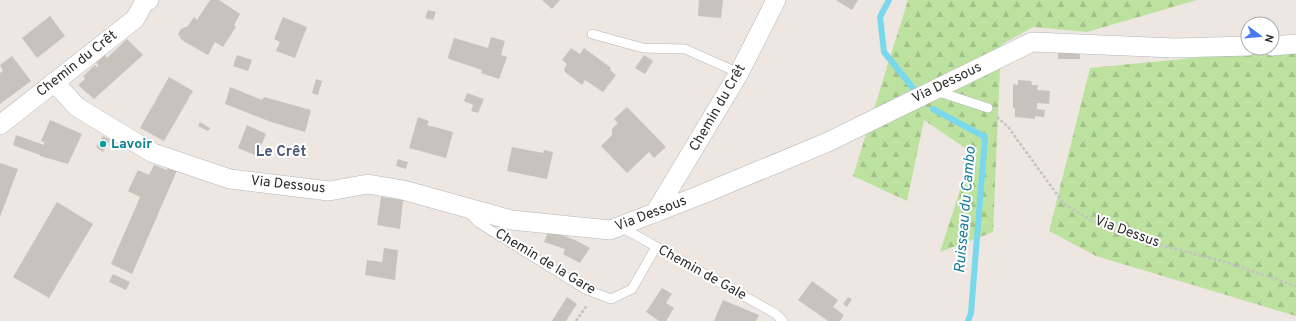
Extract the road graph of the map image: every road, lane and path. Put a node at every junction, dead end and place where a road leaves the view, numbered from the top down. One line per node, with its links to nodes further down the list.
1 (147, 0): 8 (street, Chemin du Crêt)
2 (776, 0): 7 (street, Chemin du Crêt)
3 (592, 34): 7 (lane)
4 (1296, 44): 5 (street)
5 (1280, 45)
6 (1240, 46): 9 (street, Via Dessous)
7 (739, 73): 13 (street, Chemin du Crêt)
8 (54, 82): 11 (street, Chemin du Crêt); 12 (street, Via Dessous)
9 (933, 90): 10 (lane); 13 (street, Via Dessous)
10 (988, 108): 16 (path, Via Dessus)
11 (0, 125)
12 (463, 206): 14 (street, Via Dessous); 17 (lane, Chemin de la Gare)
13 (655, 213): 14 (street, Via Dessous)
14 (620, 226): 15 (lane, Chemin de Gale)
15 (656, 247): 17 (lane, Chemin de la Gare); 19 (lane, Chemin de Gale)
16 (1296, 286)
17 (594, 293): 18 (path)
18 (576, 321)
19 (783, 321)

